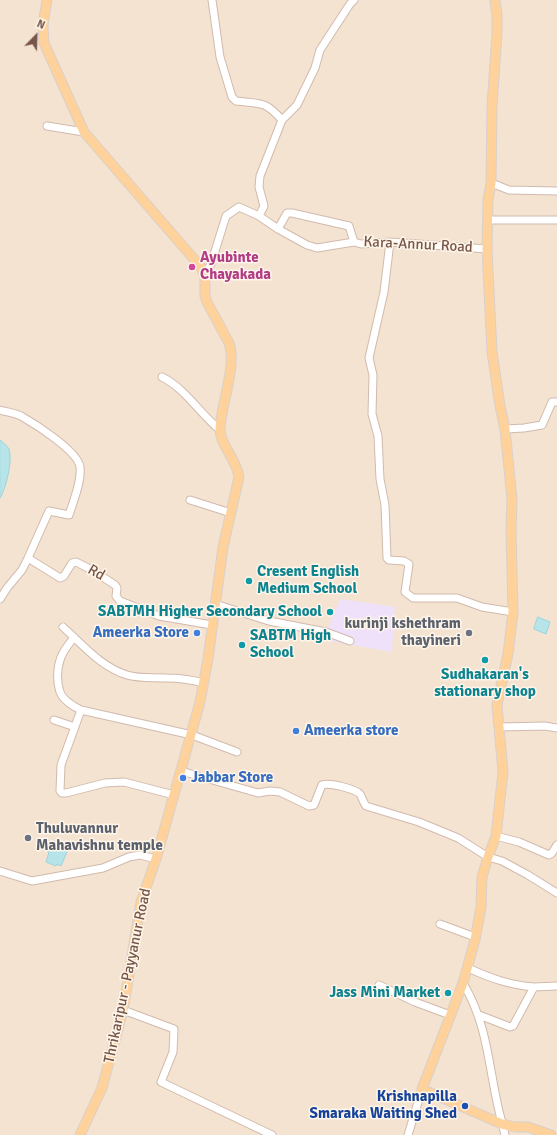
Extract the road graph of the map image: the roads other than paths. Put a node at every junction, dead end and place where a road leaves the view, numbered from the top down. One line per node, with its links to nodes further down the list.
1 (47, 0): 7 (main road)
2 (212, 0): 5 (street)
3 (354, 0): 5 (street)
4 (495, 0): 8 (main road)
5 (282, 120): 10 (street)
6 (47, 126): 7 (street)
7 (84, 132): 17 (main road)
8 (491, 183): 9 (street); 11 (main road)
9 (557, 191)
10 (259, 216): 13 (street); 17 (street)
11 (488, 220): 12 (street); 16 (main road)
12 (557, 220)
13 (278, 229): 14 (street); 14 (street, Kara-Annur Road)
14 (354, 242): 15 (street, Kara-Annur Road)
15 (390, 242): 16 (street, Kara-Annur Road); 28 (street)
16 (487, 249): 21 (main road)
17 (205, 275): 22 (main road)
18 (162, 377): 22 (street)
19 (557, 402): 21 (street)
20 (0, 410): 25 (street)
21 (505, 429): 28 (main road)
22 (220, 430): 24 (main road, Thrikaripur - Payyanur Road)
23 (190, 500): 24 (street)
24 (231, 513): 27 (main road, Thrikaripur - Payyanur Road)
25 (28, 558): 26 (street); 29 (street, Rd)
26 (0, 599)
27 (214, 604): 29 (main road, Thrikaripur - Payyanur Road); 32 (street)
28 (513, 612): 37 (main road)
29 (212, 625): 33 (main road, Thrikaripur - Payyanur Road)
30 (63, 627): 31 (street)
31 (74, 637): 33 (street); 34 (street)
32 (350, 641)
33 (204, 683): 39 (main road, Thrikaripur - Payyanur Road)
34 (81, 710): 36 (street); 39 (street)
35 (54, 720): 36 (street)
36 (75, 727): 42 (street)
37 (499, 727): 38 (street); 43 (main road)
38 (557, 728)
39 (192, 735): 40 (street); 41 (main road, Thrikaripur - Payyanur Road)
40 (237, 752)
41 (181, 771): 42 (main road, Thrikaripur - Payyanur Road); 45 (street)
42 (174, 795): 46 (main road, Thrikaripur - Payyanur Road)
43 (496, 836): 44 (street); 45 (main road)
44 (557, 844)
45 (488, 857): 48 (street); 50 (main road)
46 (156, 859): 47 (street); 56 (main road, Thrikaripur - Payyanur Road)
47 (0, 871)
48 (557, 893)
49 (440, 924): 50 (street)
50 (475, 937): 51 (main road)
51 (468, 968): 52 (main road); 55 (street)
52 (463, 983): 57 (main road); 58 (street)
53 (379, 985): 57 (street)
54 (557, 986): 55 (street)
55 (534, 987): 58 (street)
56 (123, 1010): 61 (main road, Thrikaripur - Payyanur Road); 62 (street)
57 (450, 1015): 59 (main road)
58 (479, 1016): 60 (street)
59 (422, 1089): 60 (main road); 63 (street)
60 (502, 1124): 64 (street); 65 (main road)
61 (80, 1135)
62 (272, 1135)
63 (408, 1135)
64 (505, 1135)
65 (551, 1135)

